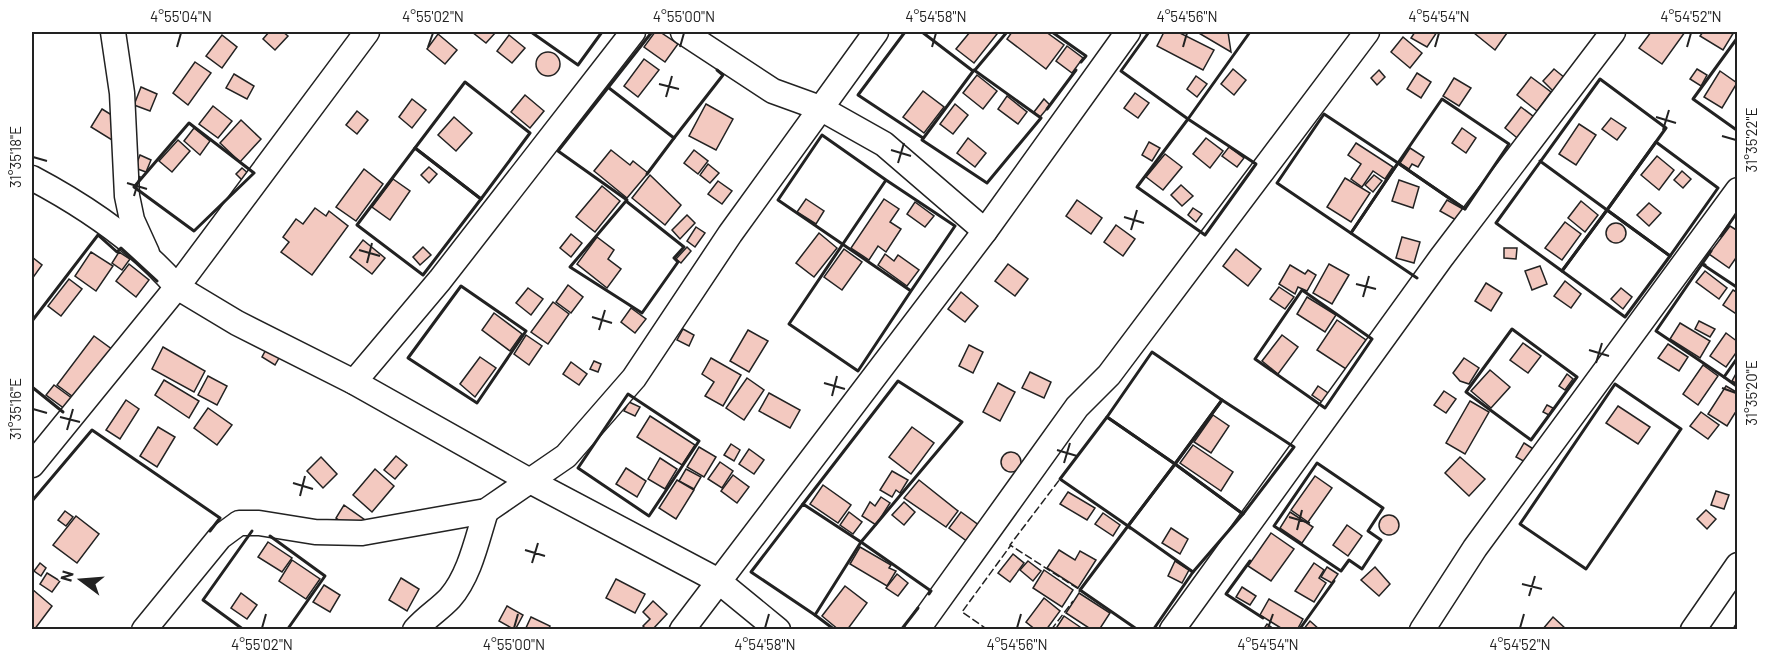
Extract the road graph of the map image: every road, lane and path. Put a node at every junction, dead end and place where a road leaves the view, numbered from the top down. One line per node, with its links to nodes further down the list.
1 (113, 32): 13 (street)
2 (367, 32): 14 (street)
3 (633, 32): 15 (street)
4 (683, 32): 9 (street)
5 (876, 32): 9 (street)
6 (1128, 32): 12 (street)
7 (1367, 32): 25 (street)
8 (1613, 32): 26 (street)
9 (820, 108): 12 (street); 17 (street)
10 (32, 178): 13 (street)
11 (1737, 190): 27 (street)
12 (985, 231): 20 (street)
13 (147, 253): 14 (street)
14 (177, 287): 15 (street); 16 (street)
15 (354, 382): 17 (street)
16 (32, 465)
17 (530, 481): 18 (street); 20 (street)
18 (486, 511): 21 (street); 22 (street)
19 (1737, 565): 28 (street)
20 (717, 580): 23 (street); 24 (street)
21 (144, 630)
22 (415, 630)
23 (682, 630)
24 (778, 630)
25 (917, 630)
26 (1172, 630)
27 (1422, 630)
28 (1693, 630)

